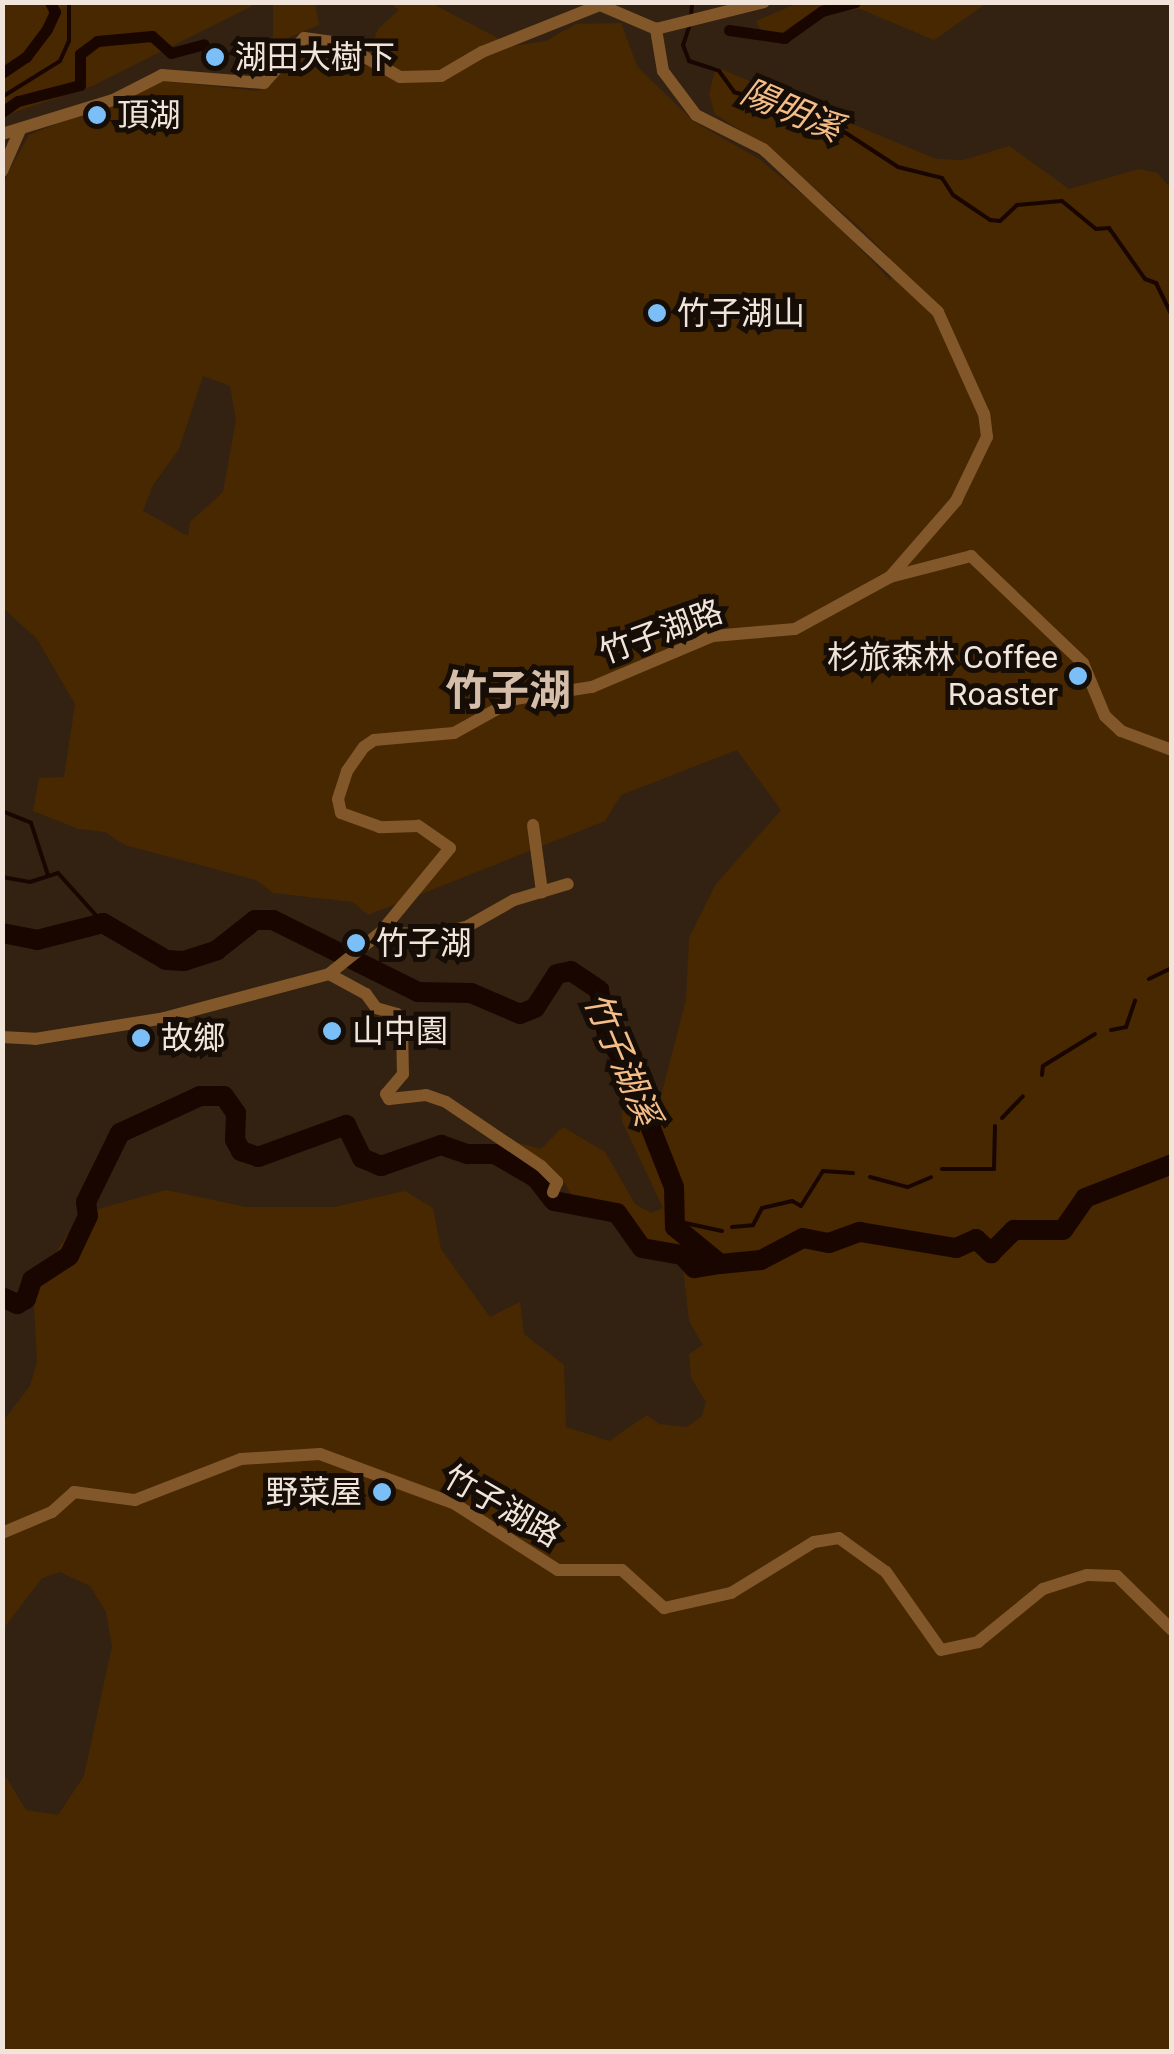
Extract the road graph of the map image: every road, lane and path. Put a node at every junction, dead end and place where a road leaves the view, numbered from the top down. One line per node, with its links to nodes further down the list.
1 (764, 2): 2 (street)
2 (656, 29): 3 (street); 6 (street, 竹子湖路)
3 (20, 130): 4 (street); 5 (street)
4 (2, 134)
5 (2, 171)
6 (890, 577): 7 (street); 11 (street, 竹子湖路)
7 (1172, 750)
8 (532, 825): 10 (street)
9 (568, 884): 10 (street)
10 (542, 892): 11 (street)
11 (380, 933): 12 (street, 竹子湖路)
12 (328, 974): 13 (street, 竹子湖路); 14 (street)
13 (2, 1037)
14 (553, 1192)
15 (2, 1533): 16 (street, 竹子湖路)
16 (1172, 1630)

